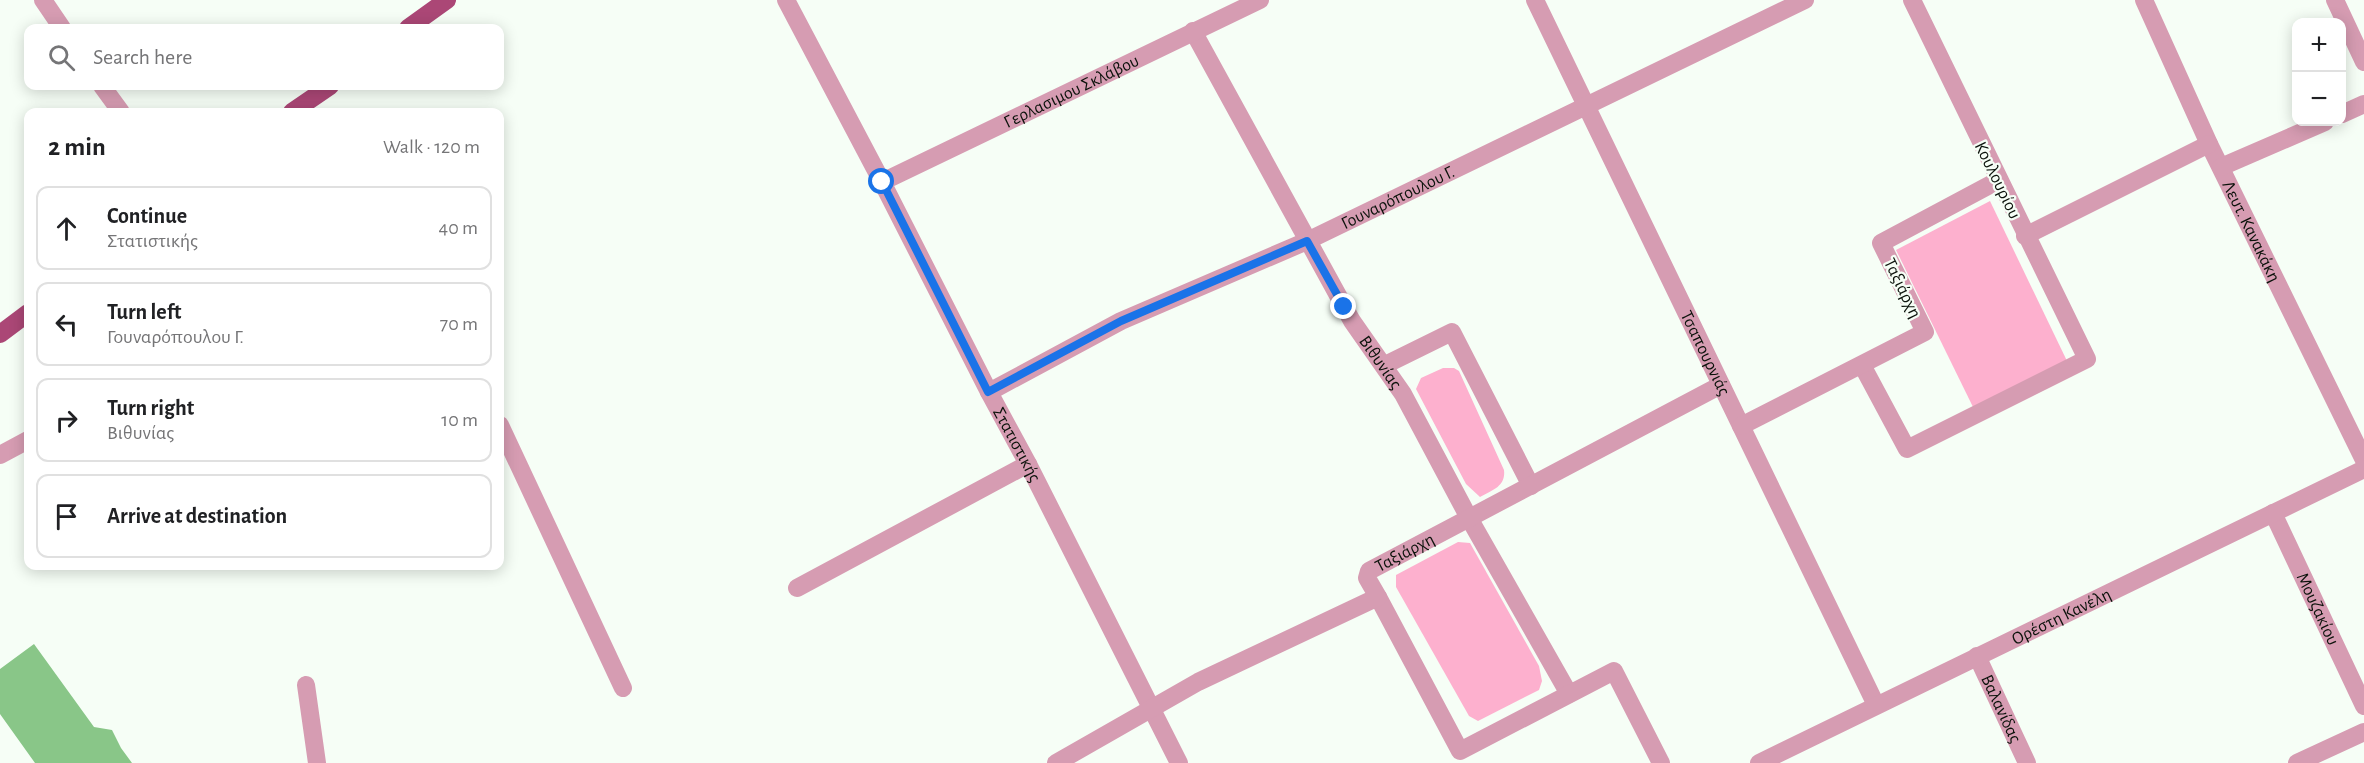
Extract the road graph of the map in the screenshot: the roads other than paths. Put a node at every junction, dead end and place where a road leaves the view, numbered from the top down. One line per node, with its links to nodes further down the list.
1 (43, 0): 10 (street)
2 (447, 0): 11 (main road)
3 (786, 0): 25 (street, Στατιστικής)
4 (1260, 0): 12 (street, Γερλασιμου Σκλάβου)
5 (1535, 0): 17 (street, Τσαπουρνιάς)
6 (1805, 0): 17 (street, Γουναρόπουλου Γ.)
7 (1912, 0): 24 (street, Κουλουρίου)
8 (2144, 0): 22 (street, Λευτ. Κανακάκη)
9 (2335, 0): 13 (street)
10 (59, 24)
11 (414, 24)
12 (1193, 31): 25 (street, Γερλασιμου Σκλάβου); 27 (street, Βιθυνίας)
13 (2364, 62)
14 (105, 90): 18 (street)
15 (324, 90): 19 (main road)
16 (2364, 104): 20 (street)
17 (1587, 107): 27 (street, Γουναρόπουλου Γ.); 32 (street, Τσαπουρνιάς)
18 (118, 108)
19 (298, 108)
20 (2346, 112)
21 (2316, 126): 23 (street)
22 (2209, 144): 23 (street, Λευτ. Κανακάκη); 26 (street)
23 (2221, 167): 38 (street, Λευτ. Κανακάκη)
24 (1999, 180): 26 (street, Κουλουρίου); 31 (street, Ταξιάρχη)
25 (882, 182): 33 (street, Στατιστικής)
26 (2025, 236): 31 (street, Κουλουρίου)
27 (1307, 241): 30 (street, Βιθυνίας); 33 (street, Γουναρόπουλου Γ.)
28 (24, 316): 29 (main road)
29 (0, 334)
30 (1384, 365): 41 (street); 43 (street, Βιθυνίας)
31 (1862, 365): 34 (street, Ταξιάρχη)
32 (1721, 385): 34 (street, Τσαπουρνιάς); 41 (street, Ταξιάρχη)
33 (988, 392): 39 (street, Στατιστικής)
34 (1741, 426): 50 (street, Τσαπουρνιάς)
35 (504, 434): 48 (street)
36 (24, 442): 37 (street)
37 (0, 455)
38 (2364, 460)
39 (1028, 464): 44 (street); 52 (street, Στατιστικής)
40 (2364, 469): 42 (street, Ορέστη Κανέλη)
41 (1530, 486): 43 (street, Ταξιάρχη)
42 (2273, 513): 46 (street, Ορέστη Κανέλη); 51 (street, Μουζακίου)
43 (1469, 518): 45 (street, Ταξιάρχη); 49 (street, Βιθυνίας)
44 (797, 588)
45 (1378, 597): 49 (street); 52 (street, Ταξιάρχη)
46 (1977, 656): 50 (street, Ορέστη Κανέλη); 59 (street, Βαλανίδας)
47 (306, 685): 54 (street)
48 (623, 688)
49 (1569, 694): 57 (street)
50 (1876, 705): 58 (street, Ορέστη Κανέλη)
51 (2364, 706)
52 (1151, 709): 55 (street, Ταξιάρχη); 56 (street, Στατιστικής)
53 (2364, 732): 60 (street)
54 (317, 763)
55 (1056, 763)
56 (1179, 763)
57 (1661, 763)
58 (1759, 763)
59 (2027, 763)
60 (2297, 763)

